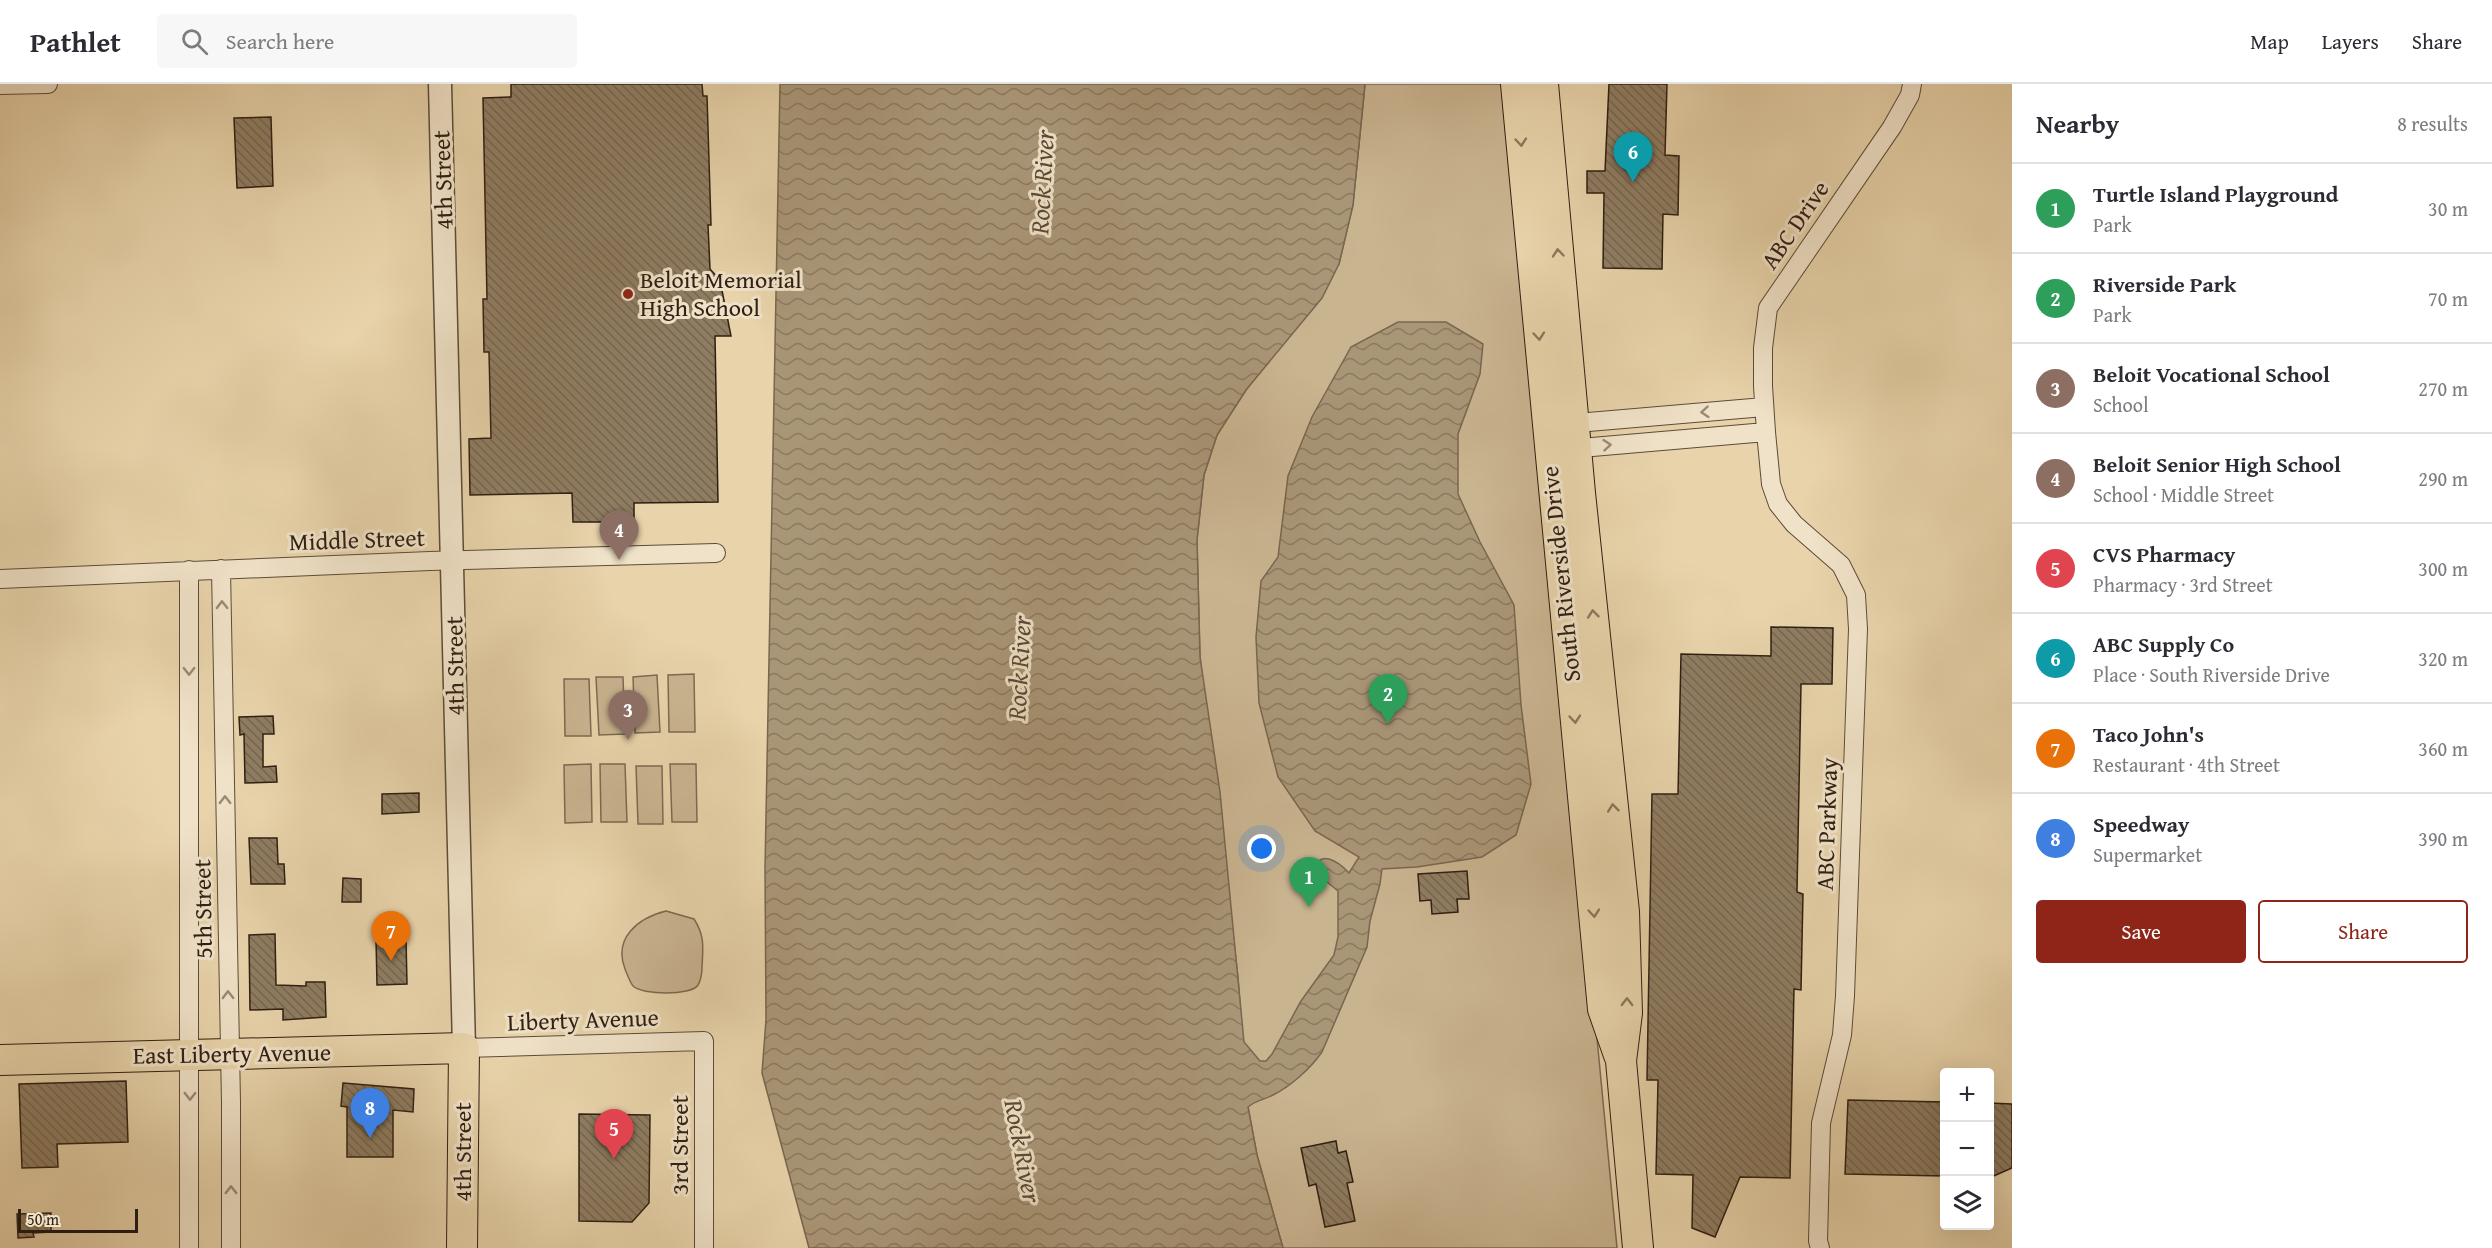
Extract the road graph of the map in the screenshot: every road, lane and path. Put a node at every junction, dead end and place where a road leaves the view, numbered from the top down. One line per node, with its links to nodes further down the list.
1 (48, 84): 6 (street)
2 (440, 84): 11 (street, 4th Street)
3 (1516, 84): 9 (main road, South Riverside Drive, one-way to 9)
4 (1543, 84): 9 (main road, South Riverside Drive, one-way to 4)
5 (1912, 84): 7 (street, ABC Drive)
6 (0, 85)
7 (1764, 407): 8 (street, ABC Drive); 9 (street, one-way to 9)
8 (1766, 432): 9 (street, one-way to 8); 25 (street, ABC Parkway)
9 (1561, 437): 24 (main road, South Riverside Drive)
10 (716, 553): 11 (street, Middle Street)
11 (453, 560): 12 (street, Middle Street); 16 (street, 4th Street)
12 (221, 569): 13 (street, Middle Street); 17 (street, 5th Street, one-way to 12)
13 (189, 570): 14 (street, Middle Street); 18 (street, 5th Street, one-way to 18)
14 (0, 579)
15 (704, 1041): 16 (street, Liberty Avenue); 23 (street, 3rd Street)
16 (464, 1048): 17 (main road, East Liberty Avenue); 22 (main road, 4th Street)
17 (230, 1054): 18 (main road, East Liberty Avenue); 21 (street, 5th Street, one-way to 17)
18 (190, 1055): 19 (main road, East Liberty Avenue); 20 (street, 5th Street, one-way to 20)
19 (0, 1060)
20 (189, 1248)
21 (231, 1248)
22 (462, 1248)
23 (704, 1248)
24 (1638, 1248)
25 (1820, 1248)

